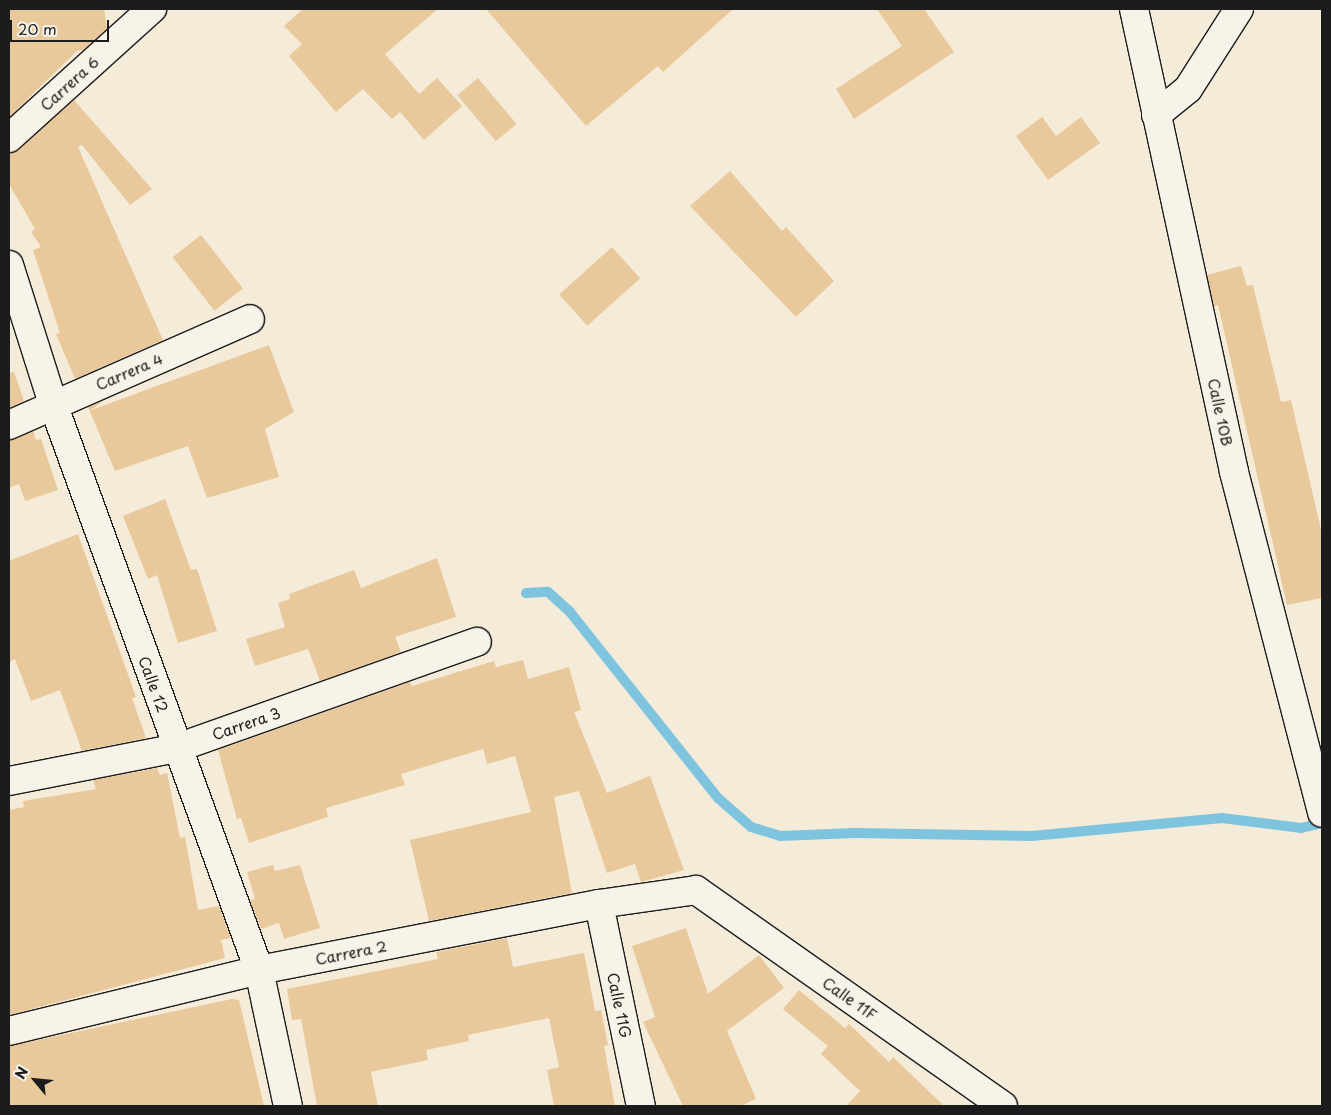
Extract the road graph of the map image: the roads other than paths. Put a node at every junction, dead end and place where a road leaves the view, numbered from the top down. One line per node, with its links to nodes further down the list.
1 (151, 9): 5 (street, Carrera 6)
2 (1134, 9): 4 (street, Calle 10B)
3 (1239, 9): 4 (street)
4 (1156, 115): 13 (street, Calle 10B)
5 (9, 138)
6 (9, 265): 8 (street, Calle 12)
7 (250, 319): 8 (street, Carrera 4)
8 (53, 404): 9 (street, Carrera 4); 11 (street, Calle 12)
9 (9, 424)
10 (478, 642): 11 (street, Carrera 3)
11 (178, 748): 12 (street, Carrera 3); 16 (street, Calle 12)
12 (9, 781)
13 (1322, 813)
14 (696, 890): 15 (street, Carrera 2); 18 (street, Calle 11F)
15 (599, 904): 16 (street, Carrera 2); 20 (street, Calle 11G)
16 (259, 970): 17 (street, Carrera 2); 19 (street, Calle 12)
17 (9, 1031)
18 (1004, 1105)
19 (288, 1106)
20 (641, 1106)

